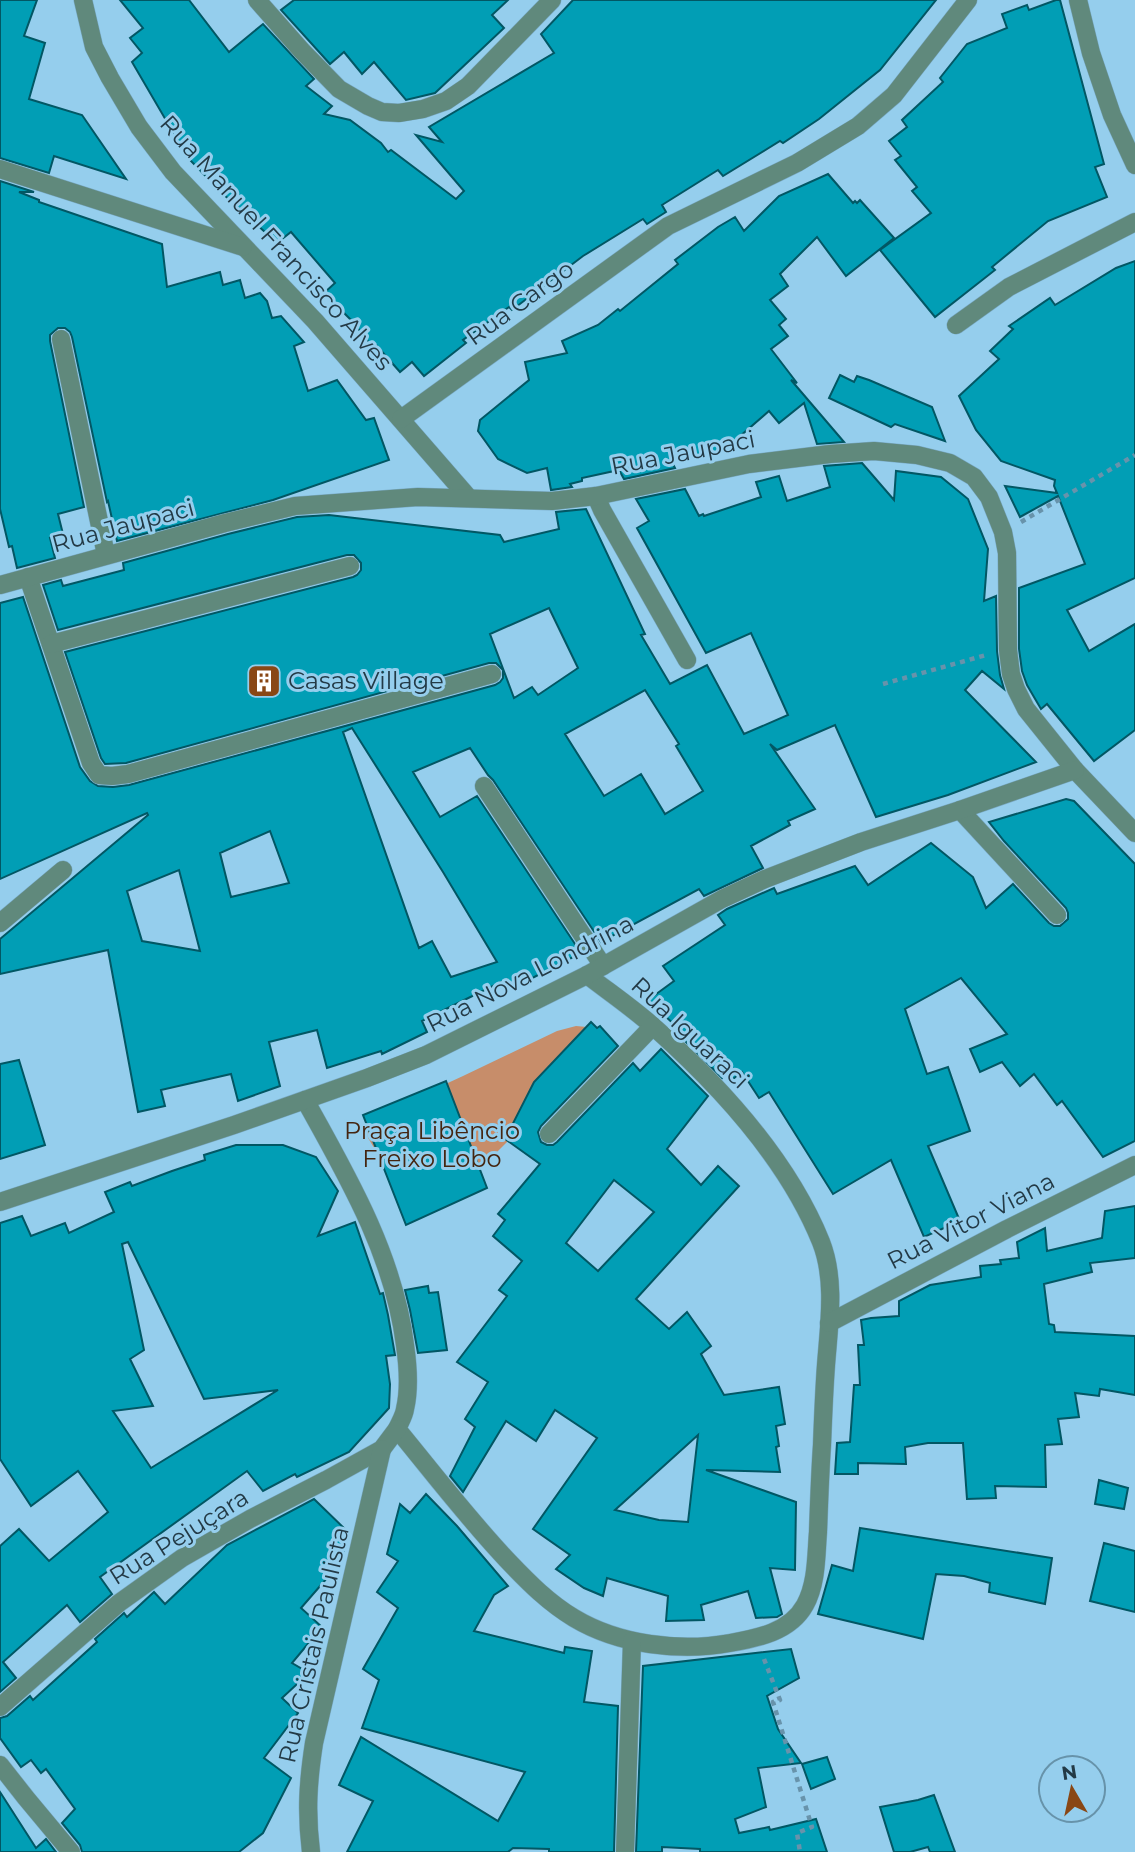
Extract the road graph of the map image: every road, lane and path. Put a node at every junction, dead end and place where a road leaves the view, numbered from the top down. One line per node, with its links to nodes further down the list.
1 (83, 0): 11 (street, Rua Manuel Francisco Alves)
2 (257, 0): 7 (street)
3 (527, 0): 7 (street)
4 (552, 0): 7 (street)
5 (968, 0): 14 (street, Rua Cargo)
6 (1078, 0): 8 (street)
7 (539, 14)
8 (1135, 165)
9 (0, 169): 11 (street)
10 (1135, 222): 12 (street)
11 (246, 248): 14 (street, Rua Manuel Francisco Alves)
12 (956, 325)
13 (61, 339): 19 (street)
14 (401, 419): 17 (street, Rua Manuel Francisco Alves)
15 (1135, 455): 18 (path)
16 (596, 496): 17 (street, Rua Jaupaci); 18 (street, Rua Jaupaci); 25 (street)
17 (468, 497): 19 (street, Rua Jaupaci)
18 (1003, 533): 24 (street, Rua Jaupaci)
19 (106, 555): 21 (street, Rua Jaupaci)
20 (350, 566): 23 (street)
21 (28, 577): 22 (street, Rua Jaupaci); 23 (street)
22 (0, 585)
23 (51, 644): 26 (street)
24 (1008, 650): 27 (path); 28 (street, Rua Jaupaci)
25 (687, 660)
26 (492, 674)
27 (883, 684)
28 (1075, 770): 30 (street, Rua Nova Londrina); 31 (street, Rua Jaupaci)
29 (484, 786): 35 (street)
30 (960, 810): 33 (street); 35 (street, Rua Nova Londrina)
31 (1135, 833)
32 (63, 870): 34 (street)
33 (1057, 915)
34 (1, 919)
35 (603, 966): 36 (street, Rua Nova Londrina)
36 (587, 975): 37 (street, Rua Iguaraci); 38 (street, Rua Nova Londrina)
37 (653, 1026): 39 (street); 42 (street, Rua Iguaraci)
38 (305, 1100): 41 (street, Rua Nova Londrina); 43 (street, Rua Pejuçara)
39 (549, 1134)
40 (1135, 1165): 42 (street, Rua Vitor Viana)
41 (0, 1202)
42 (830, 1323): 45 (street, Rua Iguaraci)
43 (397, 1429): 44 (street, Rua Pejuçara); 46 (street, Rua Iguaraci)
44 (382, 1449): 47 (street, Rua Pejuçara); 50 (street, Rua Cristais Paulista)
45 (757, 1638): 46 (street, Rua Iguaraci); 52 (path)
46 (632, 1641): 51 (street)
47 (0, 1707)
48 (0, 1765): 49 (street)
49 (71, 1852)
50 (311, 1852)
51 (625, 1852)
52 (800, 1852)

